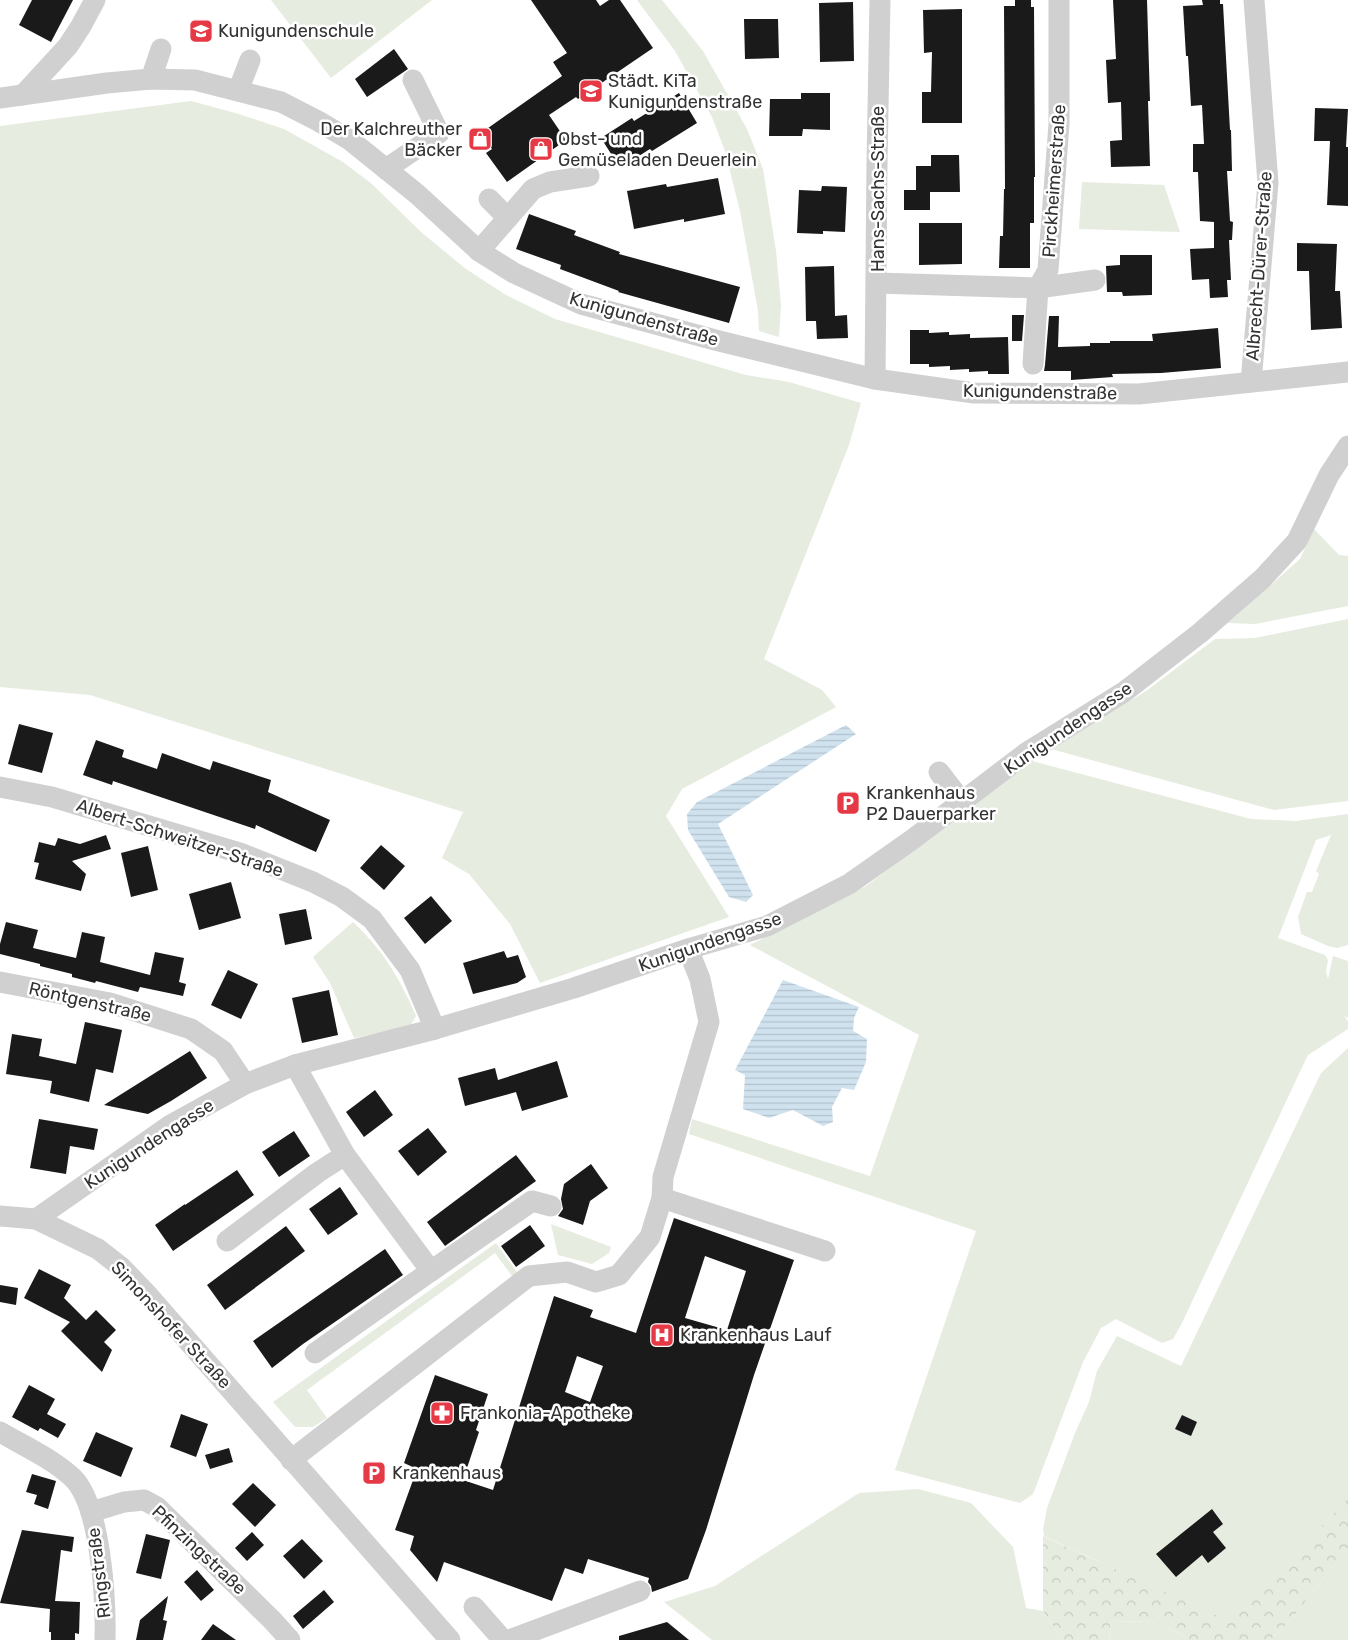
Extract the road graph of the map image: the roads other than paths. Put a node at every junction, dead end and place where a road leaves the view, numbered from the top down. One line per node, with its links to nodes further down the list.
1 (95, 0): 10 (street)
2 (880, 0): 18 (street, Hans-Sachs-Straße)
3 (1059, 0): 19 (street, Pirckheimerstraße)
4 (1254, 0): 23 (street, Albrecht-Dürer-Straße)
5 (161, 49): 7 (street)
6 (250, 60): 9 (street)
7 (151, 79): 9 (street, Kunigundenstraße); 10 (street, Kunigundenstraße)
8 (413, 80): 12 (street)
9 (238, 91): 12 (street, Kunigundenstraße)
10 (23, 95): 11 (street, Kunigundenstraße)
11 (0, 98)
12 (386, 168): 16 (street, Kunigundenstraße)
13 (589, 176): 15 (street)
14 (489, 199): 15 (street)
15 (508, 218): 16 (street)
16 (479, 250): 22 (street, Kunigundenstraße)
17 (1095, 280): 19 (street)
18 (877, 283): 19 (street); 22 (street, Hans-Sachs-Straße)
19 (1038, 288): 20 (street)
20 (1033, 364)
21 (1348, 372): 23 (street, Kunigundenstraße)
22 (875, 379): 23 (street, Kunigundenstraße)
23 (1251, 382)
24 (1348, 446): 27 (street, Kunigundengasse)
25 (939, 772): 27 (street)
26 (0, 787): 30 (street, Albert-Schweitzer-Straße)
27 (963, 803): 28 (street, Kunigundengasse)
28 (688, 948): 30 (street, Kunigundengasse); 34 (street)
29 (0, 982): 32 (street, Röntgenstraße)
30 (435, 1029): 31 (street, Kunigundengasse)
31 (294, 1065): 32 (street, Kunigundengasse); 33 (street)
32 (245, 1084): 37 (street, Kunigundengasse)
33 (345, 1155): 38 (street); 40 (street)
34 (662, 1198): 39 (street); 43 (street)
35 (551, 1206): 40 (street)
36 (0, 1216): 37 (street, Simonshofer Straße)
37 (36, 1219): 43 (street, Simonshofer Straße)
38 (227, 1241)
39 (826, 1251)
40 (431, 1271): 41 (street)
41 (315, 1353)
42 (0, 1432): 44 (street, Ringstraße)
43 (291, 1460): 49 (street, Simonshofer Straße)
44 (91, 1512): 47 (street, Ringstraße); 48 (street, Pfinzingstraße)
45 (640, 1591): 51 (street)
46 (474, 1607): 50 (street)
47 (104, 1640)
48 (290, 1640)
49 (450, 1640)
50 (503, 1640)
51 (509, 1640)

